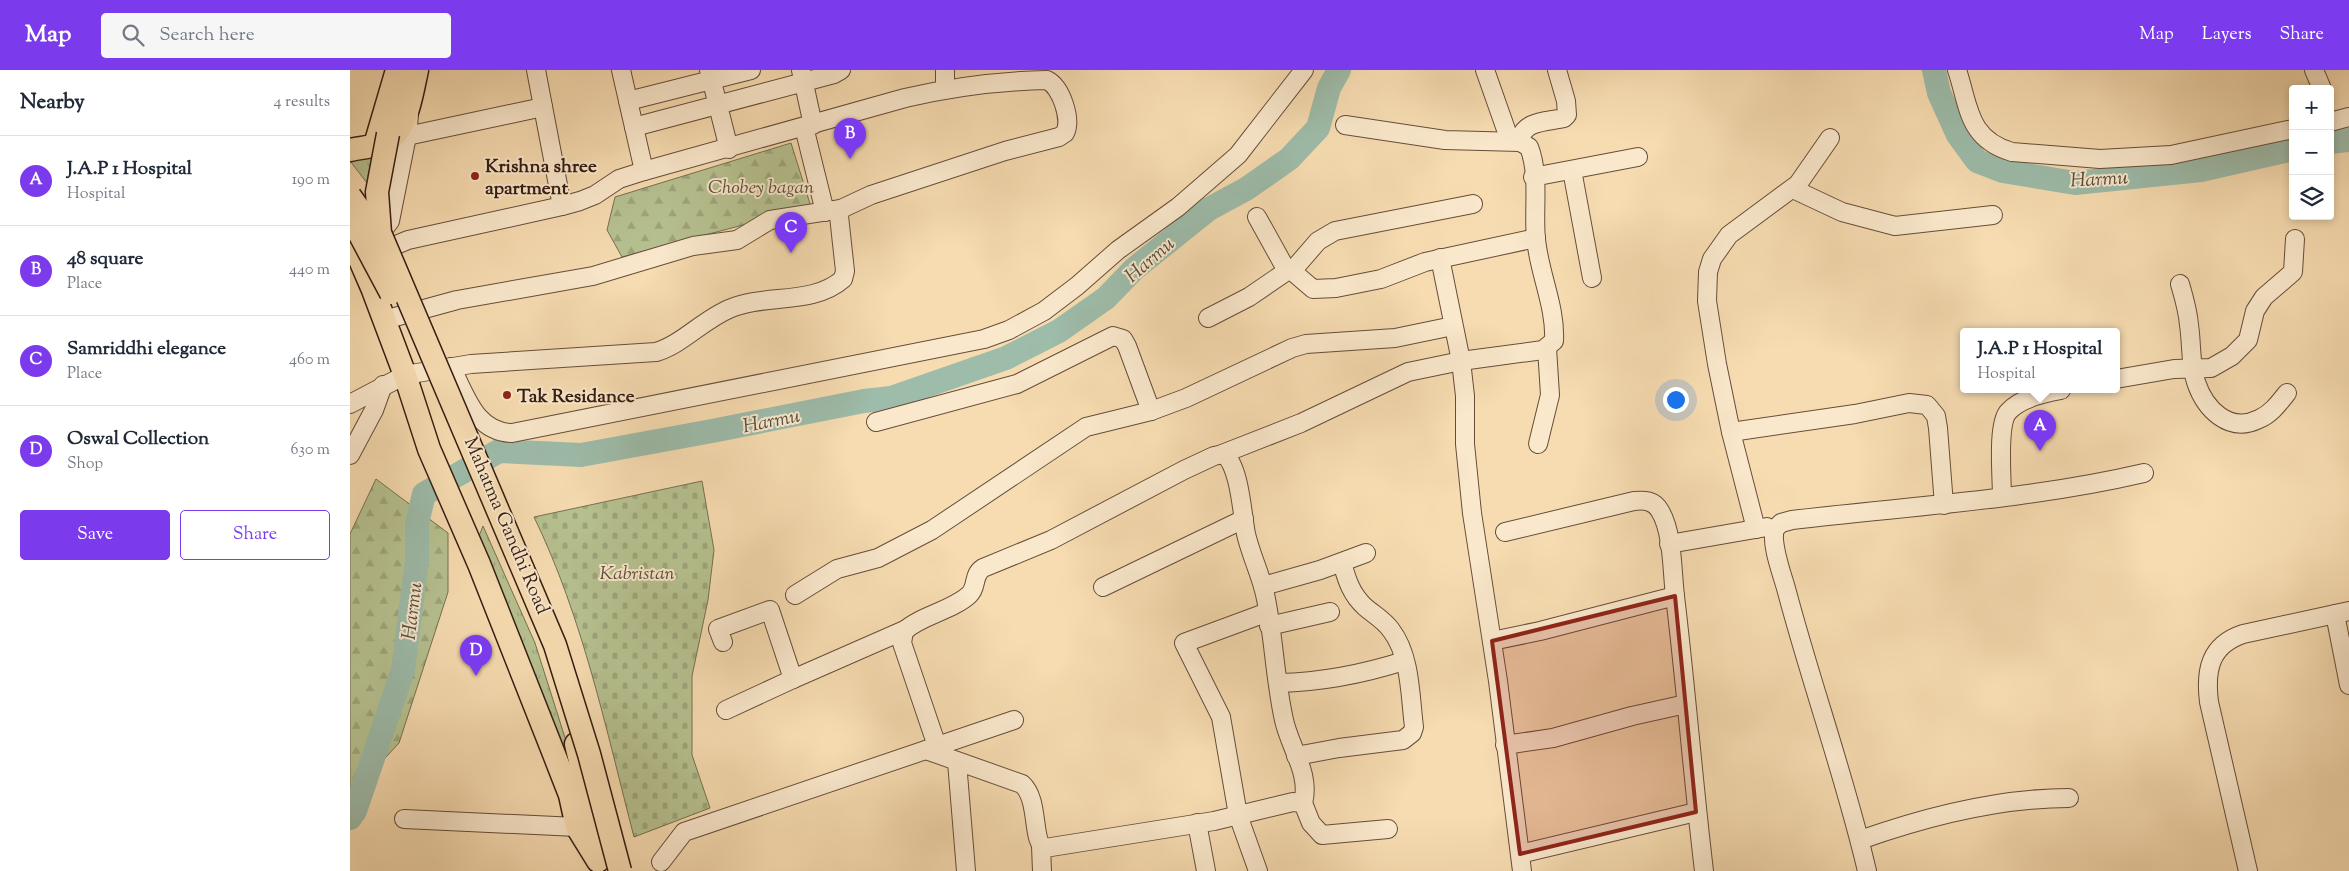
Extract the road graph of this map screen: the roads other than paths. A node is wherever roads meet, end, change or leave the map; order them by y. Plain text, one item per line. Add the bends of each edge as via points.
1 (397, 70) edge
2 (408, 70) edge
3 (417, 70) edge
4 (536, 70) edge
5 (620, 70) edge
6 (751, 70) edge
7 (841, 70) edge
8 (945, 70) edge
9 (1304, 70) edge
10 (1485, 70) edge
11 (1557, 70) edge
12 (1957, 70) edge
13 (2314, 70) edge
14 (710, 74) edge
15 (802, 76) edge
16 (2320, 85) edge
17 (946, 90) junction
18 (628, 101) junction
19 (717, 104) junction
20 (409, 107) junction
21 (543, 107) junction
22 (1345, 125) dead end
23 (808, 126) junction
24 (634, 127) junction
25 (2289, 129) edge
26 (390, 136) junction
27 (1830, 138) dead end
28 (1515, 142) junction
29 (729, 149) junction
30 (350, 150) edge
31 (1638, 157) dead end
32 (1572, 170) junction
33 (644, 171) junction
34 (1533, 177) junction
35 (1792, 189) junction
36 (350, 196) edge
37 (1473, 204) dead end
38 (562, 206) junction
39 (833, 210) junction
40 (1994, 215) dead end
41 (350, 217) edge
42 (1257, 217) dead end
43 (1536, 238) junction
44 (2295, 239) dead end
45 (355, 252) edge
46 (1440, 258) junction
47 (1290, 271) junction
48 (1592, 278) dead end
49 (2180, 284) dead end
50 (1208, 318) dead end
51 (384, 320) junction
52 (1453, 326) junction
53 (1547, 348) junction
54 (1461, 361) junction
55 (451, 367) junction
56 (2193, 369) junction
57 (405, 375) junction
58 (2120, 378) edge
59 (383, 385) junction
60 (2050, 393) edge
61 (2287, 393) dead end
62 (350, 404) edge
63 (1151, 411) junction
64 (876, 422) dead end
65 (1731, 432) junction
66 (1538, 444) dead end
67 (1222, 454) junction
68 (350, 455) edge
69 (2144, 473) dead end
70 (2002, 497) junction
71 (1944, 505) junction
72 (496, 512) junction
73 (1244, 519) junction
74 (1778, 525) junction
75 (1756, 530) junction
76 (1505, 532) dead end
77 (1669, 544) junction
78 (1366, 553) dead end
79 (1342, 563) junction
80 (1263, 586) junction
81 (1103, 587) dead end
82 (795, 595) dead end
83 (1675, 596) junction
84 (1330, 612) dead end
85 (2342, 612) edge
86 (1269, 619) junction
87 (907, 629) junction
88 (1492, 641) junction
89 (723, 642) dead end
90 (1404, 661) junction
91 (793, 679) junction
92 (1279, 683) junction
93 (2349, 685) edge
94 (1686, 704) junction
95 (726, 710) dead end
96 (1014, 720) dead end
97 (1505, 745) junction
98 (932, 748) junction
99 (1296, 756) junction
100 (957, 762) junction
101 (2069, 798) dead end
102 (1303, 803) junction
103 (1696, 812) junction
104 (1238, 815) junction
105 (404, 819) dead end
106 (1197, 823) junction
107 (577, 827) junction
108 (1388, 830) dead end
109 (1860, 840) junction
110 (1041, 846) junction
111 (660, 862) dead end
112 (1521, 862) edge
113 (602, 868) edge
114 (620, 871) edge
115 (625, 871) edge
116 (966, 871) edge
117 (1042, 871) edge
118 (1206, 871) edge
119 (1258, 871) edge
120 (1704, 871) edge
121 (1867, 871) edge
122 (2248, 871) edge

1 - 26 main road
2 - 26 main road
3 - 20 main road
4 - 21 street
5 - 18 street
6 - 14 street
7 - 15 street
8 - 17 street
9 - 55 street via 1238,155 1178,207 1044,310 1009,330 984,339 512,432 500,432 478,418
10 - 28 street
11 - 28 street via 1567,115 1528,127
12 - 25 street via 1966,108 1975,124 1998,148 2012,152 2100,159 2171,155
13 - 16 street
14 - 18 street
14 - 19 street
15 - 19 street
15 - 23 street
17 - 23 street via 905,98
17 - 39 street via 992,82 1047,80 1058,89 1067,128 1059,136 1005,151
18 - 24 street
19 - 24 street
19 - 29 street
20 - 26 street
20 - 30 main road via 394,136 384,142
21 - 26 street
21 - 38 street
22 - 28 street via 1444,140
23 - 29 street
23 - 39 street
24 - 33 street
26 - 45 street via 390,221
26 - 113 main road, bridge via 370,166 367,202 371,234 447,400 546,637 578,735
26 - 114 main road, bridge via 377,192 380,233 555,645 589,754
27 - 35 street via 1810,170
28 - 34 street via 1530,150
29 - 33 street
31 - 32 street
32 - 34 street
32 - 48 street
33 - 38 street via 618,179 595,195
34 - 43 street
35 - 40 street via 1842,212 1895,226
35 - 65 street via 1729,235 1712,259 1708,272 1707,301
36 - 72 main road, Mahatma Gandhi Road, bridge via 373,227 434,341
37 - 47 street via 1335,231 1318,241
38 - 45 street
39 - 51 street via 770,220 737,240 693,246 593,276 457,300
39 - 55 street via 839,216 845,271 843,279 828,290 798,297 756,300 729,309 702,323 668,349 656,352
41 - 72 main road, Mahatma Gandhi Road, bridge via 417,343
42 - 47 street
43 - 46 street
43 - 53 street via 1554,333 1554,342
44 - 56 street via 2294,272 2259,304 2243,348 2211,368
45 - 51 main road
46 - 47 street via 1381,279 1336,288 1313,289
46 - 52 street
47 - 50 street
49 - 56 street via 2189,324
51 - 57 main road
52 - 54 street
52 - 63 street via 1395,338 1306,344
53 - 54 street via 1531,353
53 - 66 street via 1550,395
54 - 67 street via 1399,376 1300,423
54 - 88 street via 1466,461
55 - 57 street
56 - 58 street
56 - 61 street via 2205,401 2219,417 2232,424 2260,419
57 - 59 street
57 - 107 main road via 428,449 479,564 570,795
59 - 62 street
59 - 68 street via 374,410
60 - 70 street via 2029,399 2005,417
63 - 64 street via 1127,346 1123,339 1112,336 1017,384
63 - 82 street via 1086,427 946,523 878,558 837,569
65 - 71 street via 1845,416 1909,403 1928,405 1933,410 1938,428
65 - 75 street
67 - 73 street via 1231,462
67 - 87 street via 1184,470 1051,540 983,568 977,574 970,595
69 - 70 street
70 - 71 street
71 - 74 street via 1792,520
72 - 113 main road, Mahatma Gandhi Road via 570,721 595,824
72 - 115 main road, Mahatma Gandhi Road via 555,637 585,722
73 - 80 street via 1247,539
73 - 81 street
74 - 75 street
74 - 109 street via 1774,542 1808,669
75 - 77 street
76 - 77 street via 1645,500 1653,503 1664,518
77 - 83 street
78 - 79 street
79 - 80 street
79 - 90 street via 1354,595 1392,630
80 - 86 street
83 - 88 street
83 - 94 street
84 - 86 street
85 - 93 street
85 - 122 street via 2232,638 2214,654 2208,681 2209,702
86 - 92 street
86 - 104 street via 1184,643 1221,717
87 - 91 street
87 - 98 street via 902,643
88 - 97 street
89 - 91 street via 718,629 770,610
90 - 92 street via 1329,679
90 - 99 street via 1414,727 1409,737
91 - 95 street
92 - 99 street via 1284,719
94 - 97 street via 1553,738
94 - 103 street
96 - 98 street
97 - 112 street
98 - 100 street
98 - 111 street via 684,832
99 - 102 street via 1306,784
100 - 110 street via 1015,781 1028,789 1034,804
100 - 116 street
101 - 109 street via 2046,798 1920,820
102 - 104 street via 1288,803
102 - 108 street via 1310,824 1322,835
103 - 112 street
103 - 120 street
104 - 106 street
104 - 119 street
105 - 107 street
106 - 110 street via 1048,848
106 - 118 street
107 - 113 main road
109 - 121 street
110 - 117 street

